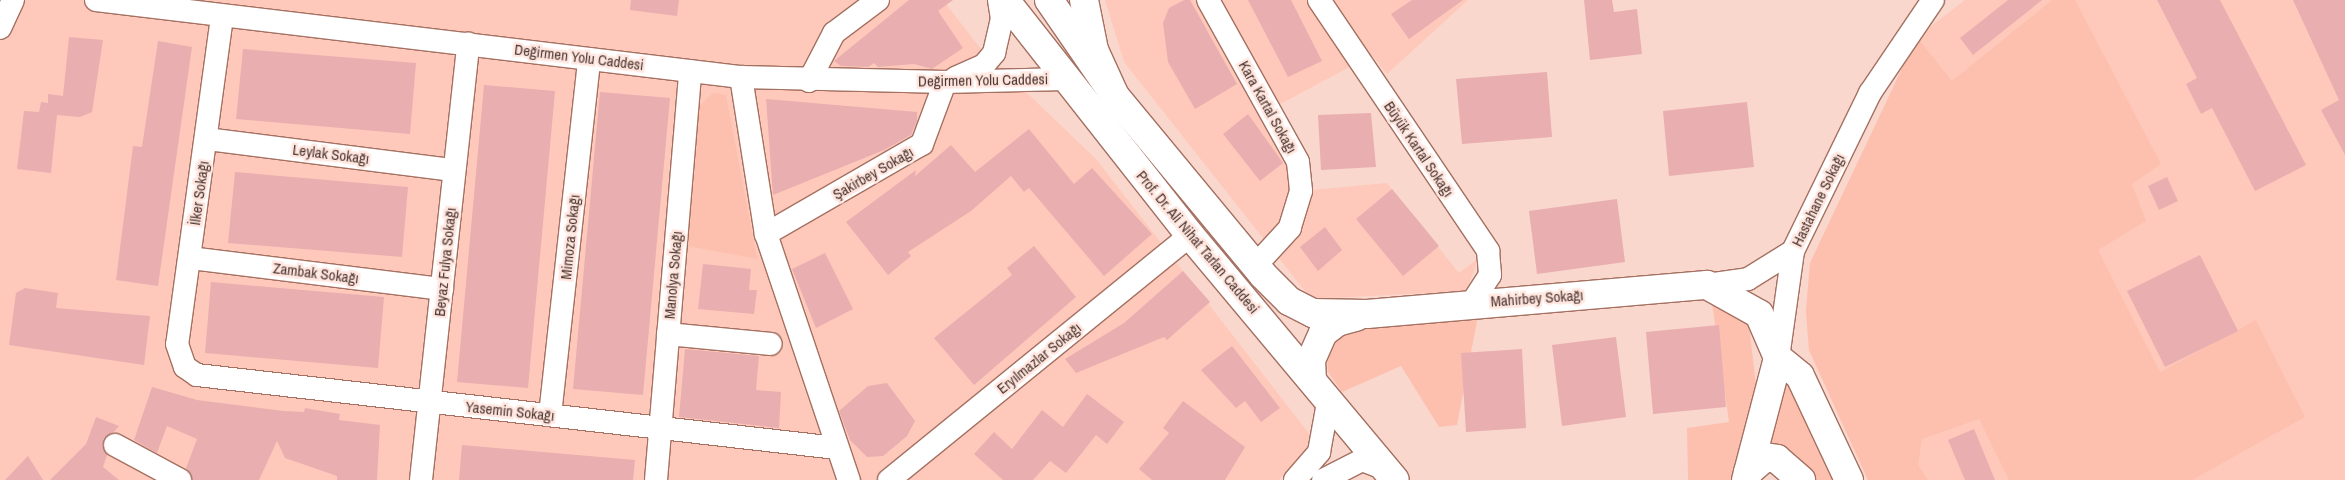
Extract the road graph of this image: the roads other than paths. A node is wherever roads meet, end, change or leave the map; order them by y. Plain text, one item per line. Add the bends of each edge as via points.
1 (13, 0) edge
2 (96, 0) edge
3 (878, 0) edge
4 (999, 0) edge
5 (1005, 0) edge
6 (1049, 0) edge
7 (1084, 0) edge
8 (1208, 0) edge
9 (1319, 0) edge
10 (1933, 0) edge
11 (222, 17) junction
12 (0, 28) edge
13 (468, 44) junction
14 (589, 59) junction
15 (690, 71) junction
16 (741, 77) junction
17 (1065, 79) junction
18 (809, 81) junction
19 (945, 82) junction
20 (1115, 96) junction
21 (207, 138) junction
22 (454, 170) junction
23 (766, 234) junction
24 (1190, 235) junction
25 (1792, 251) junction
26 (190, 258) junction
27 (1255, 266) junction
28 (1707, 284) junction
29 (442, 289) junction
30 (1472, 303) junction
31 (1367, 314) junction
32 (668, 334) junction
33 (771, 344) dead end
34 (1778, 358) junction
35 (185, 367) joint
36 (1312, 380) junction
37 (430, 402) junction
38 (1328, 403) junction
39 (550, 415) junction
40 (661, 428) junction
41 (115, 445) dead end
42 (837, 448) junction
43 (1390, 474) edge
44 (1747, 476) edge
45 (180, 480) edge
46 (421, 480) edge
47 (656, 480) edge
48 (849, 480) edge
49 (889, 480) edge
50 (1295, 480) edge
51 (1322, 480) edge
52 (1801, 480) edge
53 (1849, 480) edge

1 - 12 street
2 - 11 street, Değirmen Yolu Caddesi
3 - 18 street via 834,33
4 - 19 street via 1002,19 994,53 984,65
5 - 17 main road, Prof. Dr. Ali Nihat Tarlan Caddesi
6 - 20 main road, Prof. Dr. Ali Nihat Tarlan Caddesi
7 - 20 main road via 1094,50
8 - 27 street, Kara Kartal Sokağı via 1298,162 1301,191 1290,228
9 - 30 street, Büyük Kartal Sokağı via 1488,251 1490,275
10 - 25 street, Hastahane Sokağı via 1870,93
11 - 13 street, Değirmen Yolu Caddesi
11 - 21 street, İlker Sokağı
13 - 14 street, Değirmen Yolu Caddesi
13 - 22 street, Beyaz Fulya Sokağı
14 - 15 street, Değirmen Yolu Caddesi
14 - 39 street, Mimoza Sokağı
15 - 16 street, Değirmen Yolu Caddesi
15 - 32 street, Manolya Sokağı
16 - 18 street, Değirmen Yolu Caddesi
16 - 23 street
17 - 19 street, Değirmen Yolu Caddesi
17 - 24 main road, Prof. Dr. Ali Nihat Tarlan Caddesi
18 - 19 street, Değirmen Yolu Caddesi
19 - 23 street, Şakirbey Sokağı via 922,144
20 - 27 main road, Prof. Dr. Ali Nihat Tarlan Caddesi
21 - 22 street, Leylak Sokağı
21 - 26 street, İlker Sokağı
22 - 29 street, Beyaz Fulya Sokağı
23 - 42 street
24 - 36 main road, Prof. Dr. Ali Nihat Tarlan Caddesi
24 - 49 street, Eryılmazlar Sokağı
25 - 28 street, Mahirbey Sokağı via 1748,279
25 - 34 street, Hastahane Sokağı
26 - 29 street, Zambak Sokağı
26 - 35 street, İlker Sokağı via 177,344
27 - 31 main road, Prof. Dr. Ali Nihat Tarlan Caddesi via 1289,301 1313,313
28 - 30 main road, Mahirbey Sokağı
28 - 34 main road via 1759,314
29 - 37 street, Beyaz Fulya Sokağı
30 - 31 main road, Mahirbey Sokağı
31 - 36 main road via 1337,322 1322,333 1312,360
32 - 33 street
32 - 40 street, Manolya Sokağı
34 - 44 main road, Hastahane Sokağı
34 - 53 main road via 1800,376
35 - 37 street, Yasemin Sokağı via 197,375
36 - 38 main road, Prof. Dr. Ali Nihat Tarlan Caddesi
37 - 39 street, Yasemin Sokağı
37 - 46 street, Beyaz Fulya Sokağı
38 - 43 main road, Prof. Dr. Ali Nihat Tarlan Caddesi
38 - 50 street via 1319,452
39 - 40 street, Yasemin Sokağı
40 - 42 street, Yasemin Sokağı
40 - 47 street, Manolya Sokağı
41 - 45 street
42 - 48 street
43 - 51 street via 1362,460
44 - 52 main road via 1765,457 1789,466

